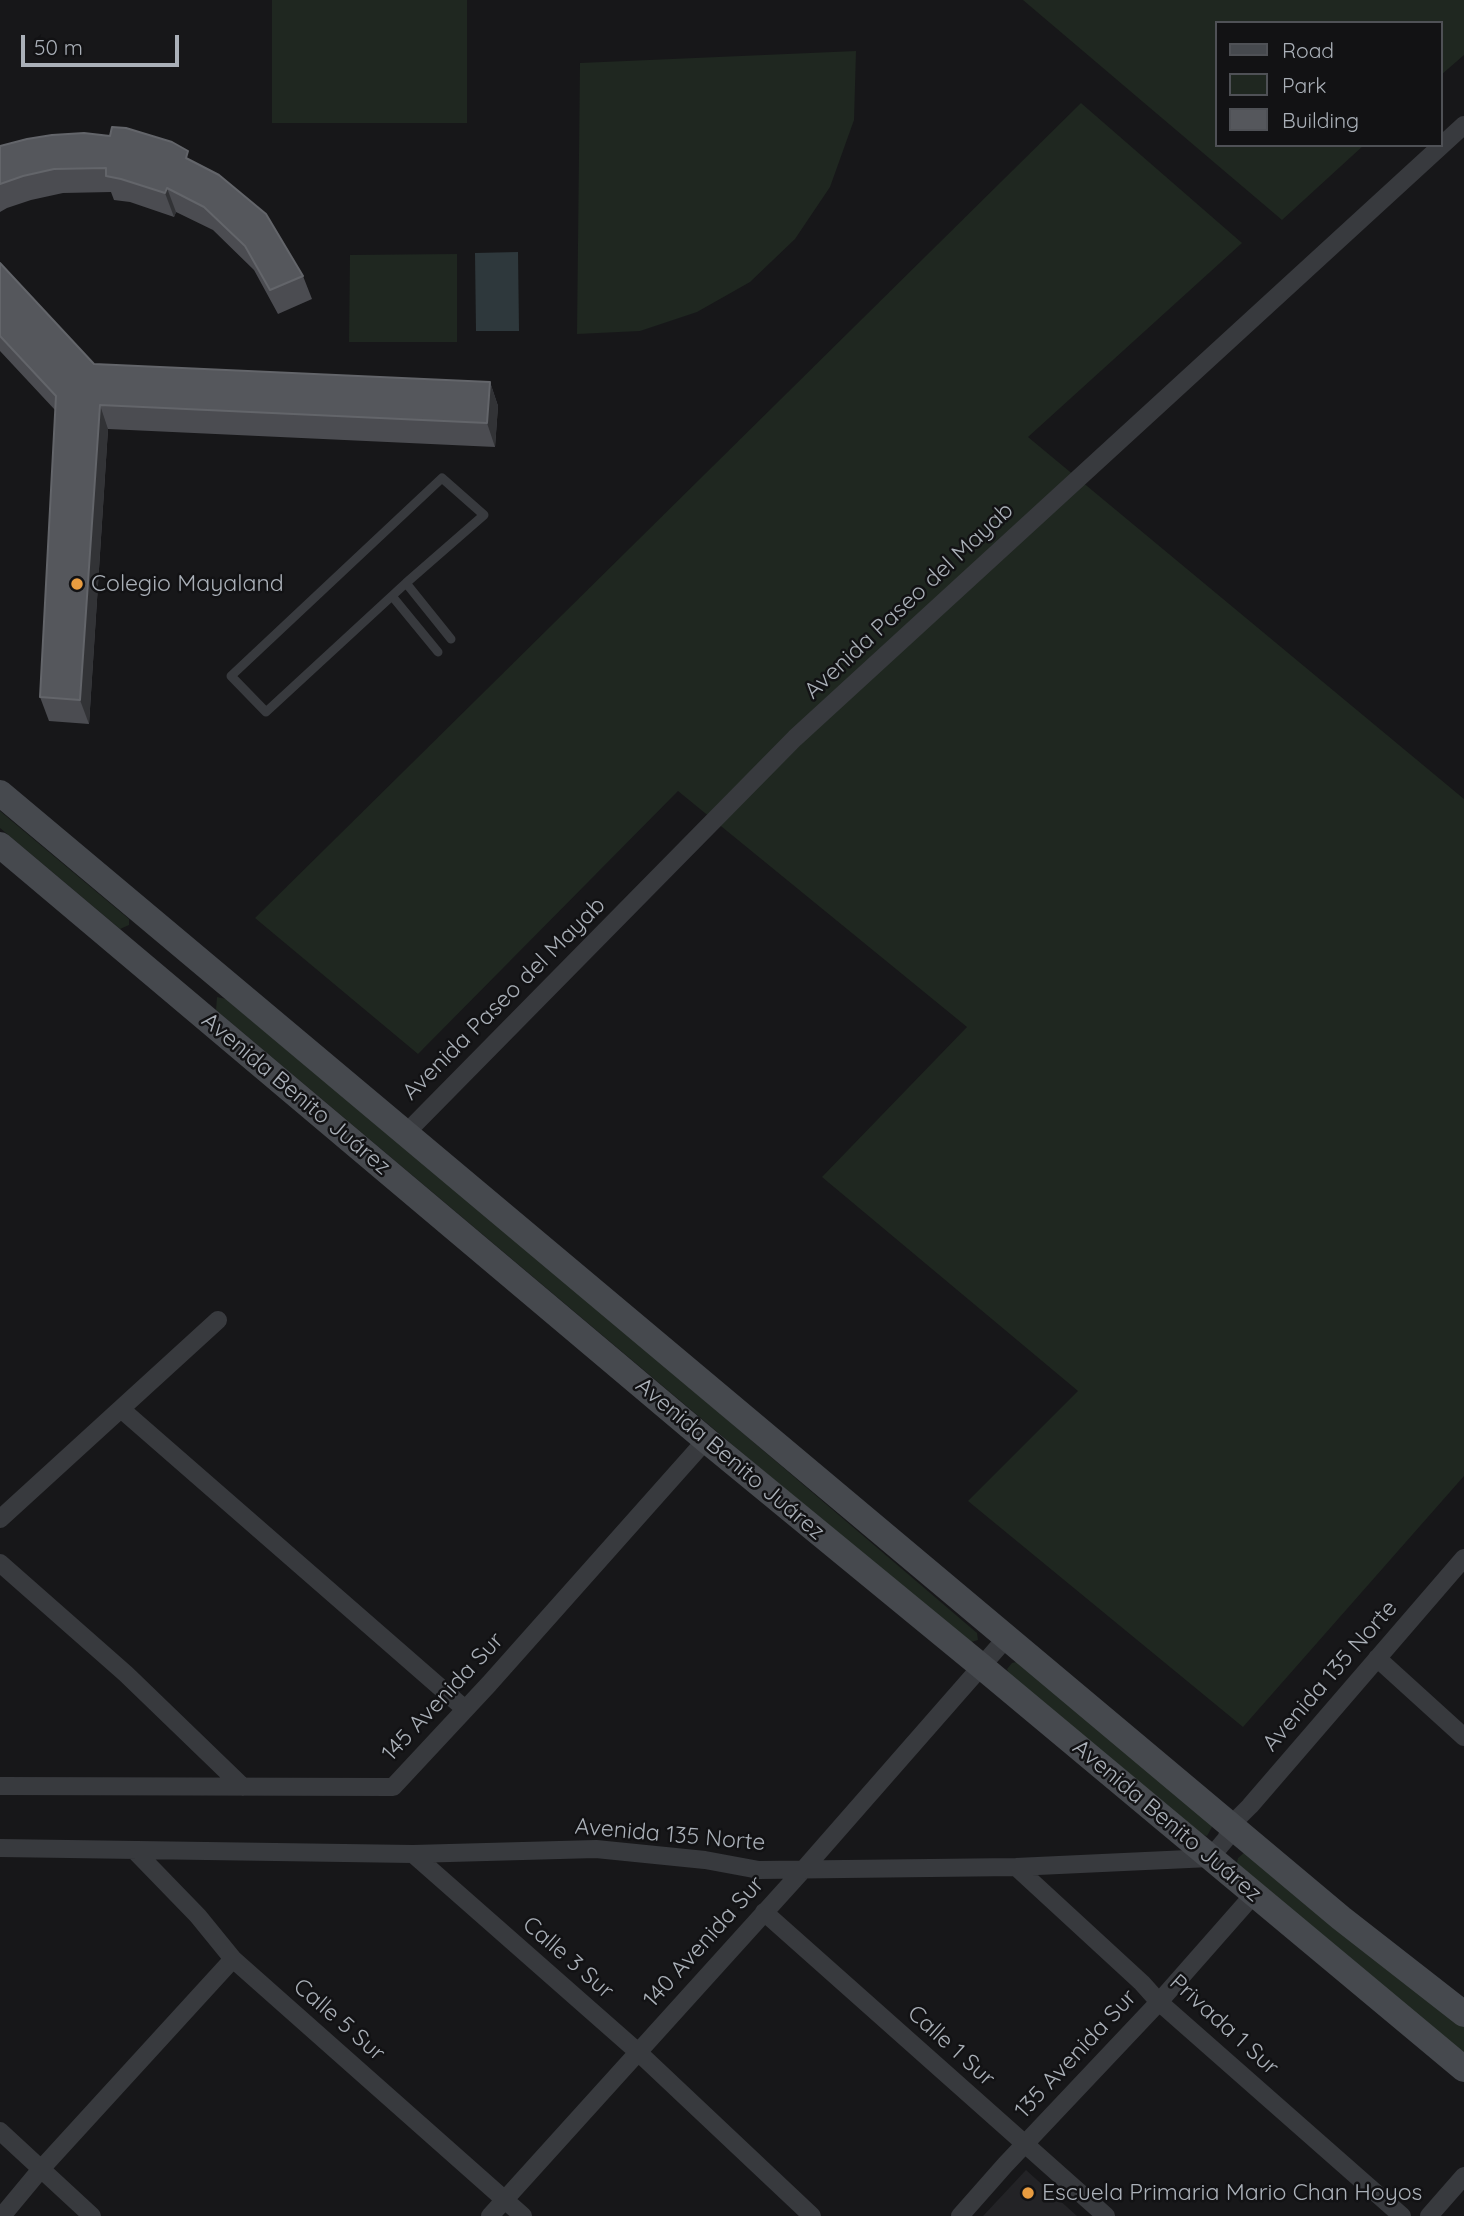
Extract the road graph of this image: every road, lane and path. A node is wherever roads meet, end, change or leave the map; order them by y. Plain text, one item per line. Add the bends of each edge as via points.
1 (1464, 125) edge
2 (1443, 144) edge
3 (1440, 147) edge
4 (406, 583) junction
5 (392, 596) junction
6 (451, 639) dead end
7 (438, 652) dead end
8 (0, 793) edge
9 (0, 845) edge
10 (406, 1133) junction
11 (218, 1320) dead end
12 (121, 1409) junction
13 (706, 1440) junction
14 (0, 1519) edge
15 (1464, 1558) edge
16 (0, 1563) edge
17 (1008, 1636) junction
18 (1377, 1658) junction
19 (981, 1666) junction
20 (465, 1709) junction
21 (1464, 1737) edge
22 (0, 1786) edge
23 (243, 1787) junction
24 (1232, 1824) junction
25 (0, 1848) edge
26 (134, 1850) junction
27 (413, 1854) junction
28 (1210, 1858) junction
29 (1016, 1867) junction
30 (803, 1870) junction
31 (1255, 1893) junction
32 (764, 1912) junction
33 (233, 1959) junction
34 (1159, 2002) junction
35 (1464, 2014) edge
36 (638, 2052) junction
37 (1464, 2069) edge
38 (0, 2132) edge
39 (1025, 2144) junction
40 (41, 2169) junction
41 (1464, 2176) edge
42 (505, 2199) junction
43 (2, 2216) edge
44 (92, 2216) edge
45 (490, 2216) edge
46 (523, 2216) edge
47 (812, 2216) edge
48 (960, 2216) edge
49 (1106, 2216) edge
50 (1402, 2216) edge
51 (1429, 2216) edge

1 - 2 street, Avenida Paseo del Mayab
3 - 10 street, Avenida Paseo del Mayab via 794,738
4 - 5 lane
4 - 5 lane via 484,515 442,478 231,676 266,712
4 - 6 lane
5 - 7 lane
8 - 10 main road, Avenida Benito Juárez
9 - 13 main road, Avenida Benito Juárez
10 - 17 main road, Avenida Benito Juárez
11 - 12 street
12 - 14 street
12 - 20 street
13 - 19 main road, Avenida Benito Juárez
13 - 20 street, 145 Avenida Sur
15 - 18 street, Avenida 135 Norte
16 - 23 street via 126,1674
17 - 19 street, 140 Avenida Sur
17 - 24 main road, Avenida Benito Juárez
18 - 21 street
18 - 24 street, Avenida 135 Norte
19 - 28 main road, Avenida Benito Juárez
19 - 30 street, 140 Avenida Sur
20 - 23 street, 145 Avenida Sur via 393,1787
22 - 23 street, 145 Avenida Sur
24 - 28 street, Avenida 135 Norte
24 - 35 main road, Avenida Benito Juárez
25 - 26 street, Avenida 135 Norte
26 - 27 street, Avenida 135 Norte
26 - 33 street, Calle 5 Sur
27 - 30 street, Avenida 135 Norte via 596,1849 760,1870
27 - 36 street, Calle 3 Sur
28 - 29 street, Avenida 135 Norte
28 - 31 main road, Avenida Benito Juárez
29 - 30 street, Avenida 135 Norte
29 - 34 street, Privada 1 Sur
30 - 32 street, 140 Avenida Sur
31 - 34 street, 135 Avenida Sur
31 - 37 main road, Avenida Benito Juárez
32 - 36 street, 140 Avenida Sur
32 - 39 street, Calle 1 Sur
33 - 40 street
33 - 42 street, Calle 5 Sur
34 - 39 street, 135 Avenida Sur
34 - 50 street, Privada 1 Sur
36 - 42 street, 140 Avenida Sur
36 - 47 street, Calle 3 Sur
38 - 40 street
39 - 48 street, 135 Avenida Sur
39 - 49 street, Calle 1 Sur
40 - 43 street
40 - 44 street
41 - 51 street
42 - 45 street, 140 Avenida Sur
42 - 46 street, Calle 5 Sur

